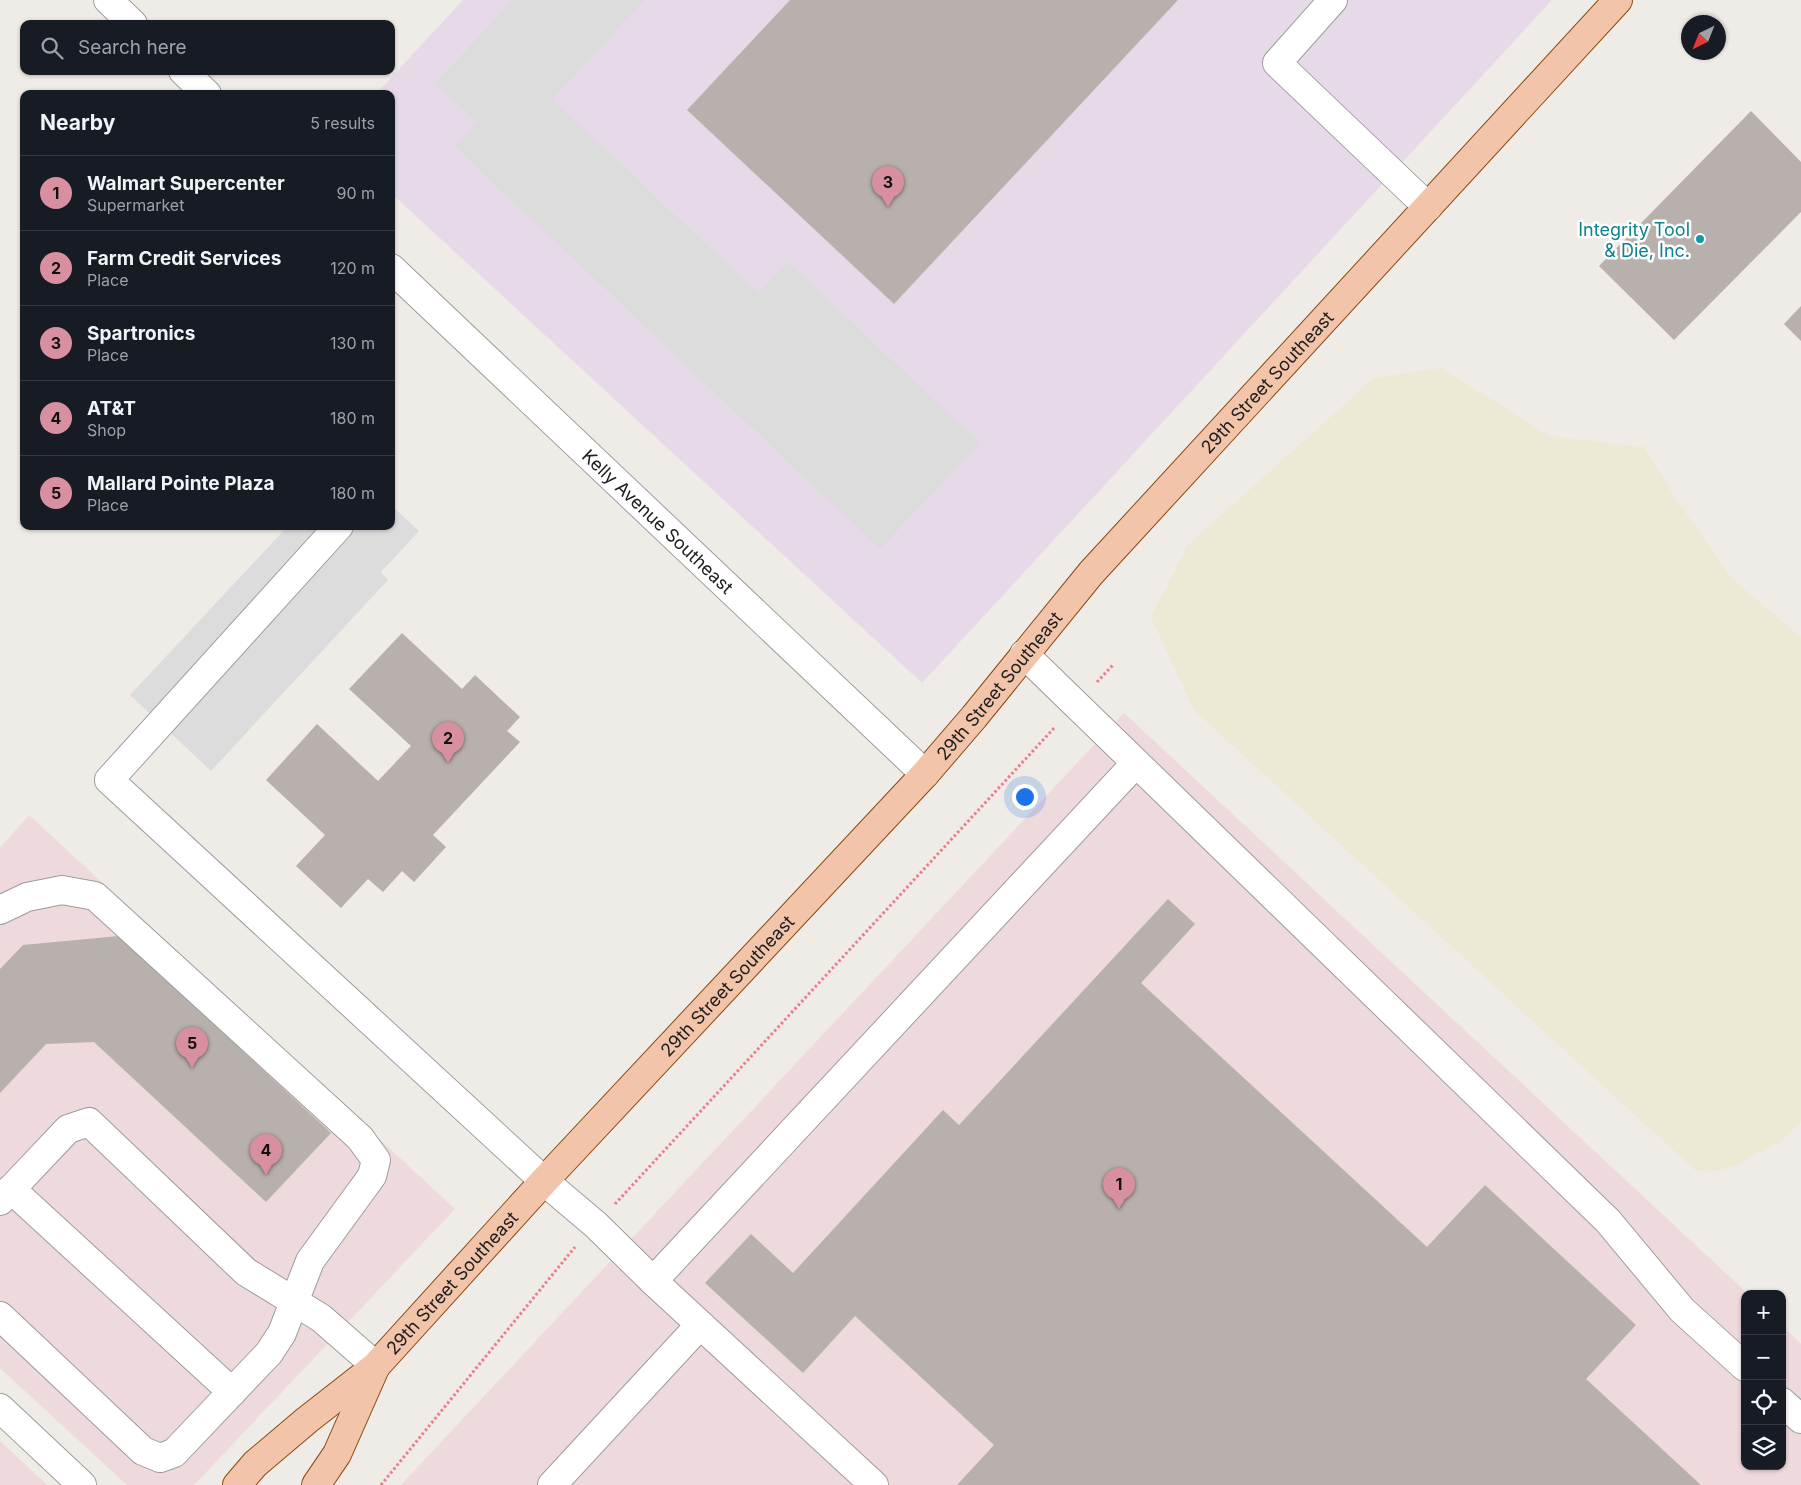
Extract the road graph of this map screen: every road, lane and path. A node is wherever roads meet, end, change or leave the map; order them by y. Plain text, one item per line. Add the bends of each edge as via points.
1 (108, 0) edge
2 (1333, 0) edge
3 (1618, 0) edge
4 (129, 20) edge
5 (187, 75) edge
6 (203, 90) edge
7 (1428, 207) junction
8 (395, 272) edge
9 (335, 530) edge
10 (1024, 654) junction
11 (1113, 665) dead end
12 (1076, 705) junction
13 (1136, 763) junction
14 (925, 774) junction
15 (0, 910) edge
16 (544, 1181) junction
17 (6, 1195) edge
18 (596, 1225) junction
19 (653, 1281) junction
20 (294, 1301) junction
21 (0, 1316) edge
22 (700, 1325) junction
23 (1741, 1363) edge
24 (376, 1366) junction
25 (232, 1392) junction
26 (1786, 1406) edge
27 (0, 1408) edge
28 (1801, 1419) edge
29 (82, 1485) edge
30 (237, 1485) edge
31 (316, 1485) edge
32 (381, 1485) edge
33 (552, 1485) edge
34 (874, 1485) edge

1 - 4 street
2 - 7 street via 1278,63
3 - 7 main road, 29th Street Southeast
5 - 6 street
7 - 10 main road, 29th Street Southeast via 1091,573
8 - 14 street, Kelly Avenue Southeast
9 - 16 street via 109,780
10 - 12 street
10 - 14 main road, 29th Street Southeast
11 - 12 path
12 - 13 street
12 - 18 path
13 - 19 street
13 - 23 street via 1608,1221 1682,1310
14 - 16 main road, 29th Street Southeast
15 - 20 street via 27,897 62,890 95,896 360,1138 376,1160 372,1176 310,1261
16 - 18 street
16 - 24 main road, 29th Street Southeast
17 - 20 street via 68,1128 89,1122 246,1272
17 - 25 street
18 - 19 street
18 - 32 path
19 - 22 street
20 - 24 street via 321,1318
20 - 25 street via 282,1333 269,1353
21 - 25 street via 143,1451 160,1458 174,1453
22 - 33 street
22 - 34 street
24 - 30 main road, 29th Street Southeast via 307,1420
24 - 31 main road, 29th Street Southeast via 337,1454
26 - 28 street
27 - 29 street

